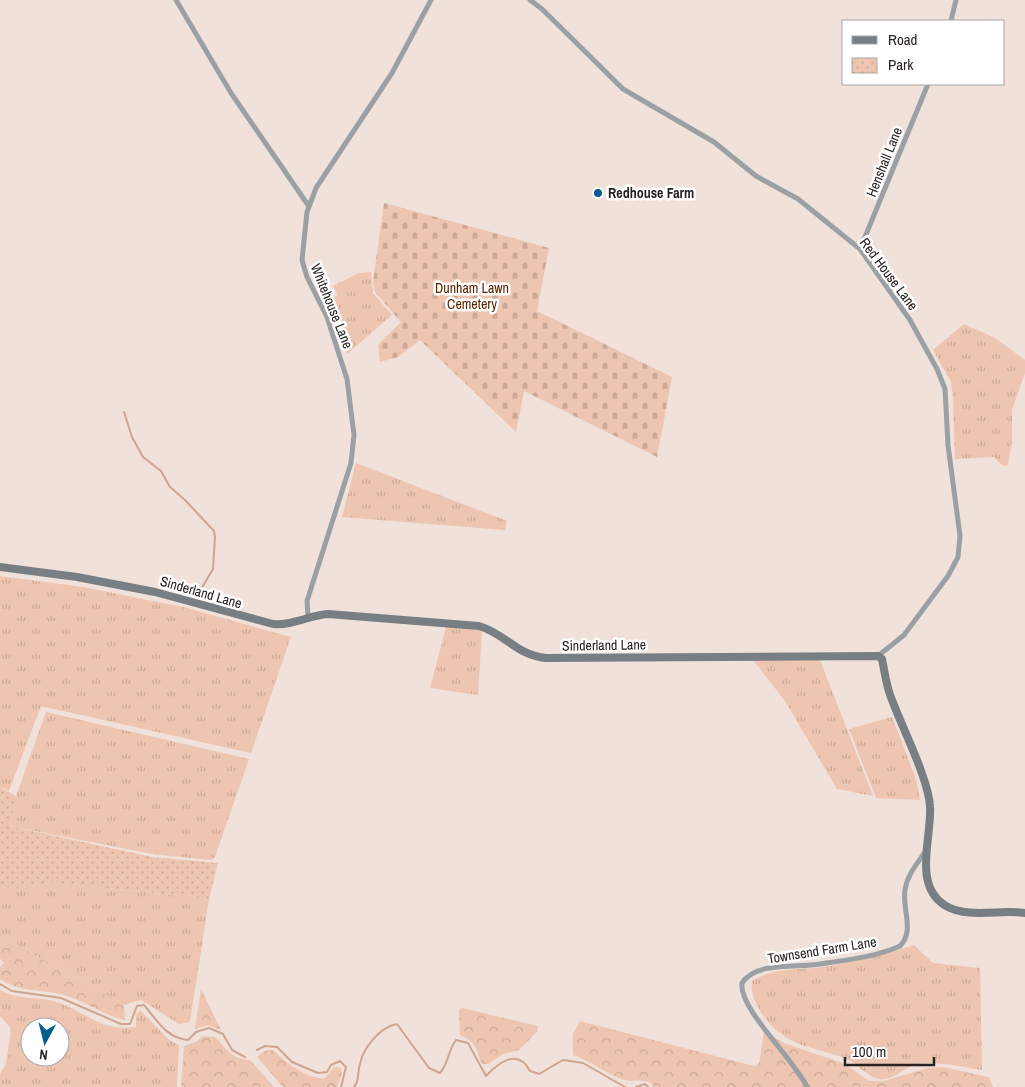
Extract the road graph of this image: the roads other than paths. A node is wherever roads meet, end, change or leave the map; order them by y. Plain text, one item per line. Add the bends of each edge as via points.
1 (176, 0) edge
2 (431, 0) edge
3 (530, 0) edge
4 (956, 0) edge
5 (951, 20) edge
6 (928, 85) edge
7 (308, 206) junction
8 (860, 249) junction
9 (0, 567) edge
10 (308, 617) junction
11 (878, 656) junction
12 (925, 852) junction
13 (1025, 912) edge
14 (808, 1087) edge

1 - 7 street via 231,93
2 - 7 street, Whitehouse Lane via 392,73 316,188
3 - 8 street, Red House Lane via 623,89 714,142 756,176 798,199
4 - 5 street
6 - 8 street, Henshall Lane
7 - 10 street, Whitehouse Lane via 302,260 327,317 347,379 354,436 351,463 307,601
8 - 11 street, Red House Lane via 910,320 945,389 948,445 960,536 958,557 948,576 910,628
9 - 10 street, Sinderland Lane via 155,592 273,624
10 - 11 street, Sinderland Lane via 343,614 479,626 493,631 525,654 546,658
11 - 12 street via 882,659 891,699 930,804
12 - 13 street via 930,884 935,896 946,906 967,912
12 - 14 street, Townsend Farm Lane via 906,885 904,901 908,929 900,946 817,965 775,966 742,983 752,1012

